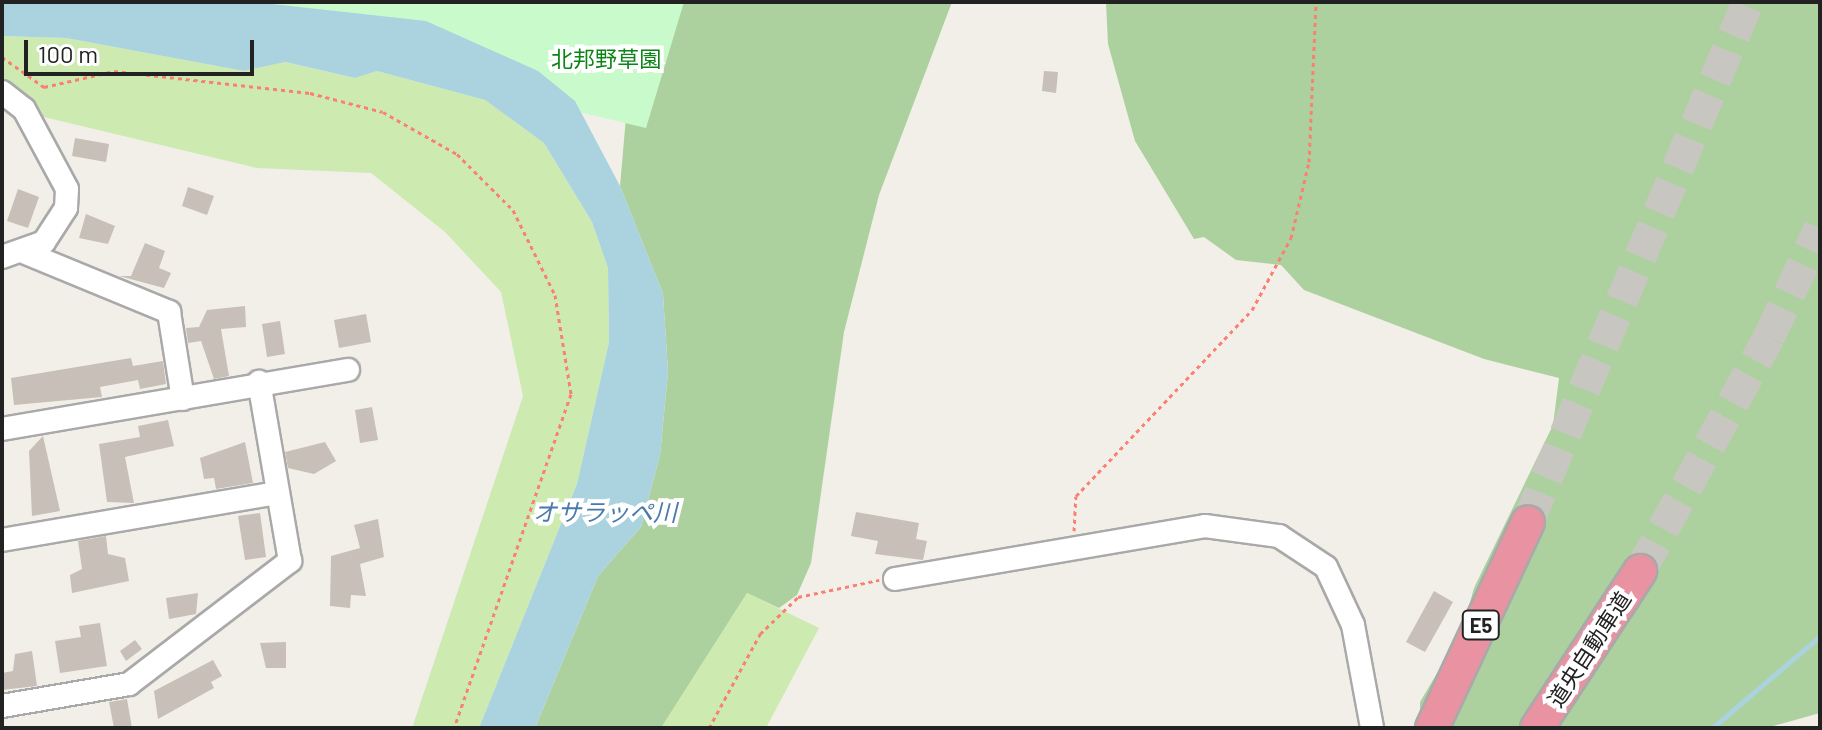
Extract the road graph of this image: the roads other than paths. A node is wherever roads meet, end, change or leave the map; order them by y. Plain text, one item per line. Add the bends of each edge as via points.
1 (2, 92) edge
2 (26, 253) junction
3 (2, 257) edge
4 (348, 370) dead end
5 (259, 382) junction
6 (183, 399) junction
7 (2, 429) edge
8 (277, 493) junction
9 (1528, 522) tunnel mouth
10 (2, 540) edge
11 (1640, 571) tunnel mouth
12 (895, 579) road end
13 (2, 706) edge
14 (1372, 728) edge
15 (1432, 728) edge
16 (1537, 728) edge

1 - 2 street via 24,109 67,189 57,227
2 - 3 street
2 - 6 street via 169,312
4 - 5 street
5 - 6 street
5 - 8 street
6 - 7 street
8 - 10 street
8 - 13 street via 290,561 129,684
9 - 15 highway, E5
11 - 16 highway, 道央自動車道
12 - 14 street via 1076,542 1205,526 1279,536 1326,567 1353,625

